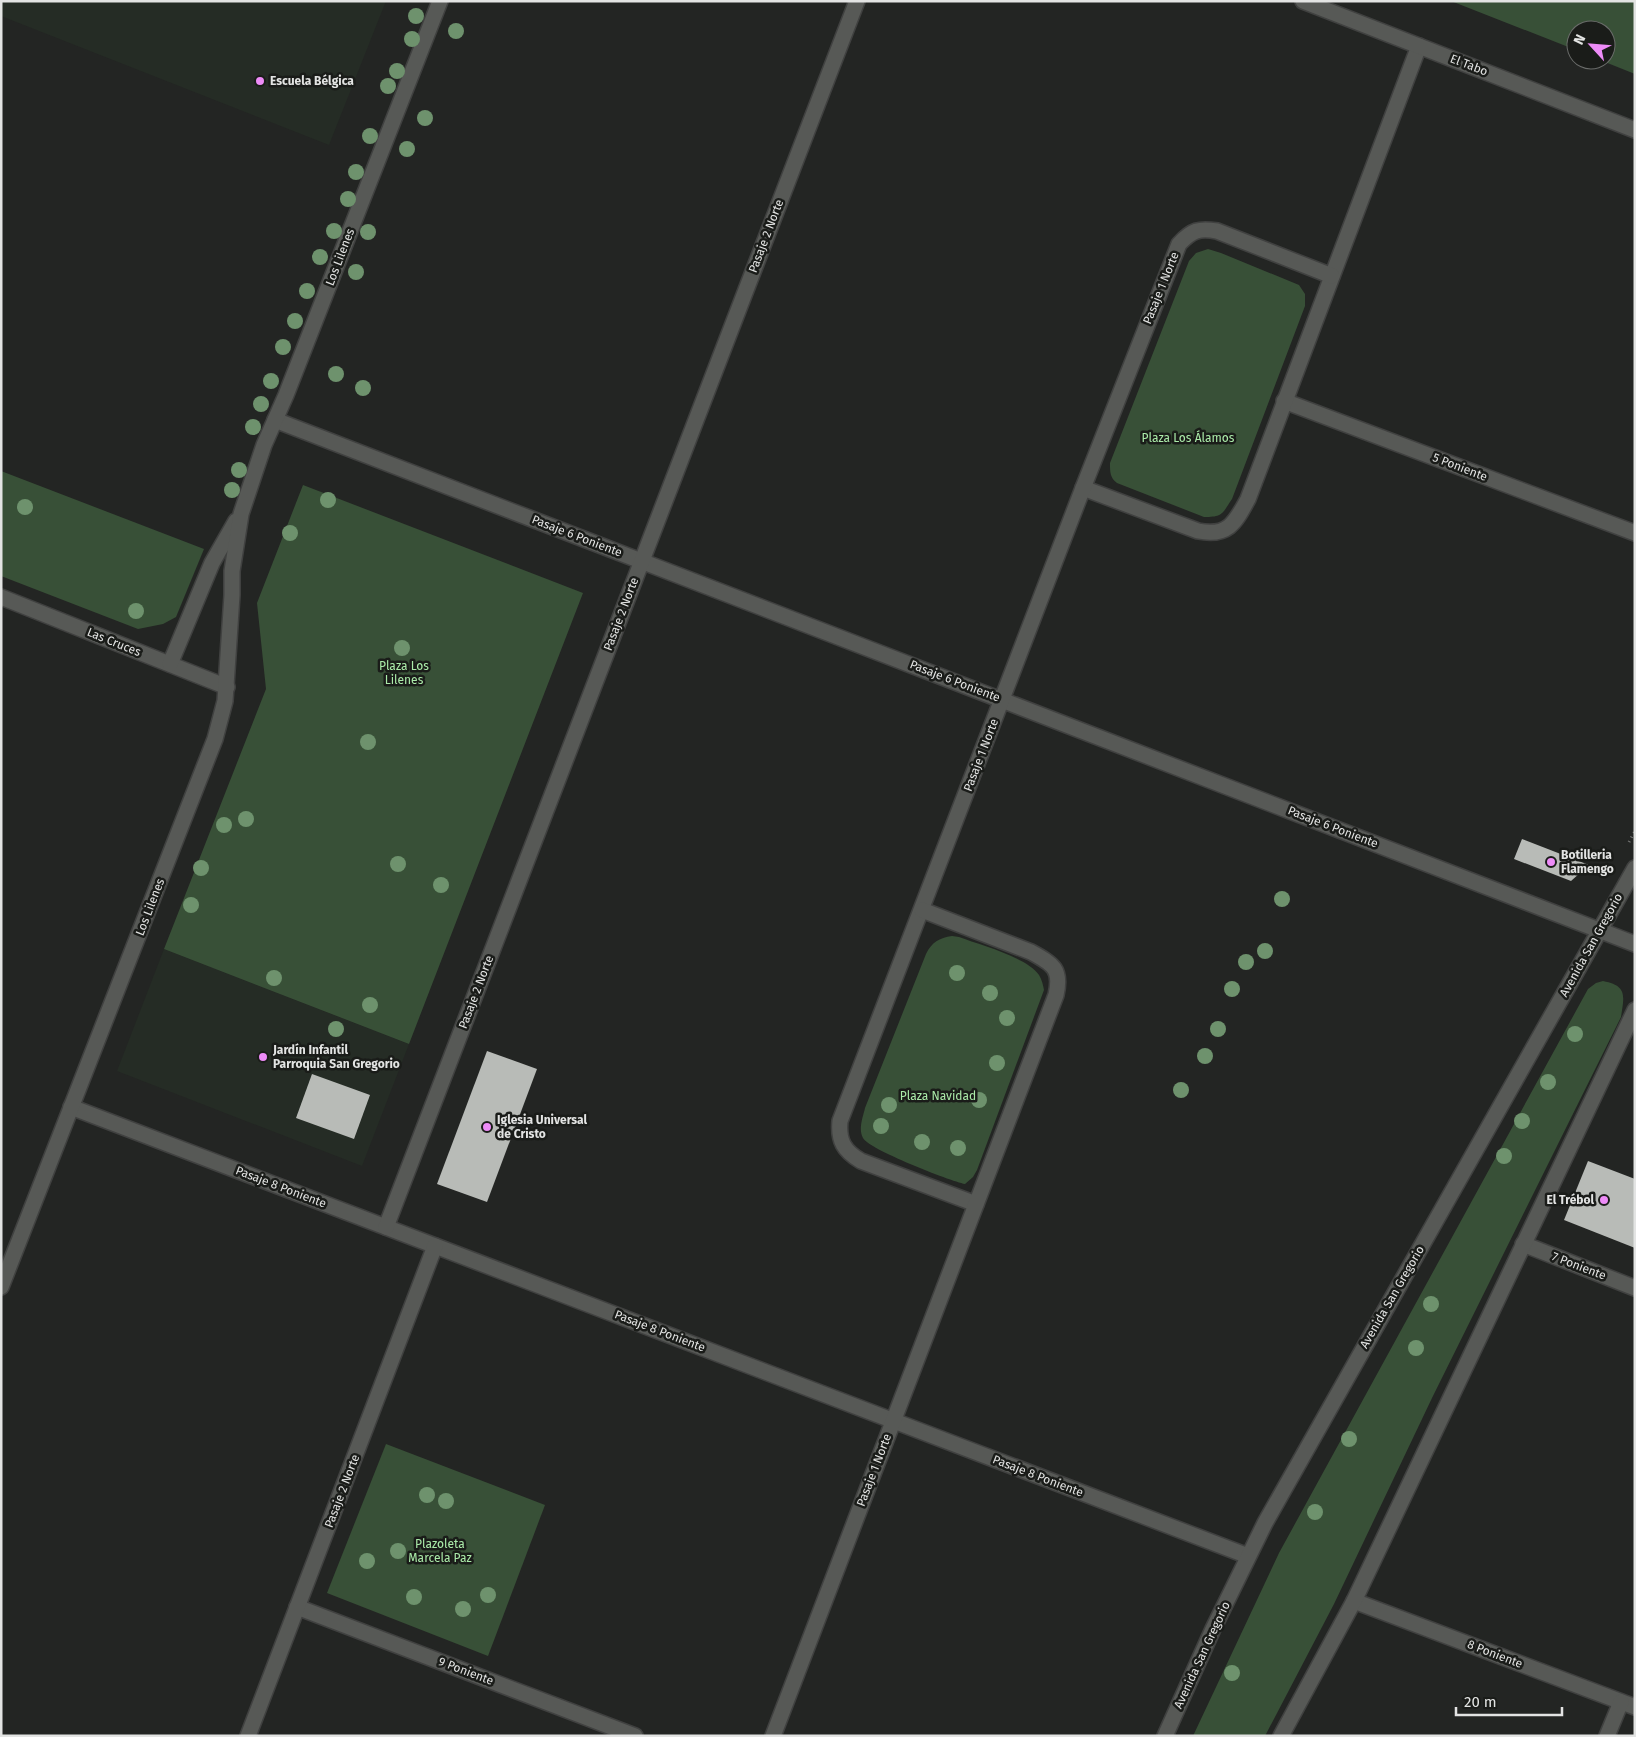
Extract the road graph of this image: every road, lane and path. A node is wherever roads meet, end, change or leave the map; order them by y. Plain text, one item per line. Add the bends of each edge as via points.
1 (440, 1) edge
2 (857, 1) edge
3 (1302, 1) edge
4 (1419, 46) junction
5 (1635, 130) edge
6 (1332, 276) junction
7 (1284, 401) junction
8 (275, 420) junction
9 (1083, 488) junction
10 (241, 514) junction
11 (1635, 533) edge
12 (642, 560) junction
13 (1, 597) edge
14 (170, 664) junction
15 (227, 687) junction
16 (1002, 700) junction
17 (1635, 868) edge
18 (922, 910) junction
19 (1600, 930) junction
20 (1635, 944) edge
21 (1635, 1010) edge
22 (71, 1107) junction
23 (976, 1204) junction
24 (386, 1227) junction
25 (1523, 1244) junction
26 (435, 1246) junction
27 (1, 1288) edge
28 (1635, 1288) edge
29 (893, 1421) junction
30 (1248, 1556) junction
31 (1354, 1600) junction
32 (297, 1607) junction
33 (1628, 1705) edge
34 (248, 1736) edge
35 (635, 1736) edge
36 (773, 1736) edge
37 (1165, 1736) edge
38 (1281, 1736) edge
39 (1607, 1736) edge

1 - 8 street, Los Lilenes
2 - 12 street, Pasaje 2 Norte
3 - 4 street, El Tabo
4 - 5 street, El Tabo
4 - 6 street
6 - 7 street
6 - 9 street, Pasaje 1 Norte via 1217,231 1199,229 1186,236 1171,262
7 - 9 street via 1248,499 1236,522 1219,532 1198,531
7 - 11 street, 5 Poniente
8 - 10 street, Los Lilenes
8 - 12 street, Pasaje 6 Poniente
9 - 16 street, Pasaje 1 Norte
10 - 14 street, Los Lilenes via 212,563
10 - 15 street, Los Lilenes via 232,571
12 - 16 street, Pasaje 6 Poniente
12 - 24 street, Pasaje 2 Norte
13 - 14 street, Las Cruces
14 - 15 street, Las Cruces
15 - 22 street, Los Lilenes via 215,739
16 - 18 street, Pasaje 1 Norte
16 - 19 street, Pasaje 6 Poniente
17 - 19 street, Avenida San Gregorio
18 - 23 street, Pasaje 1 Norte via 1031,952 1054,967 1058,978 1056,995
18 - 23 street, Pasaje 1 Norte via 840,1121 840,1139 850,1154 860,1161
19 - 20 street, Pasaje 6 Poniente
19 - 30 street, Avenida San Gregorio via 1301,1456
21 - 25 street
22 - 24 street, Pasaje 8 Poniente
22 - 27 street, Los Lilenes
23 - 29 street, Pasaje 1 Norte
24 - 26 street, Pasaje 8 Poniente
25 - 28 street, 7 Poniente
25 - 31 street
26 - 29 street, Pasaje 8 Poniente
26 - 32 street, Pasaje 2 Norte
29 - 30 street, Pasaje 8 Poniente
29 - 36 street, Pasaje 1 Norte
30 - 37 street, Avenida San Gregorio
31 - 33 street, 8 Poniente
31 - 38 street
32 - 34 street, Pasaje 2 Norte
32 - 35 street, 9 Poniente
33 - 39 street

